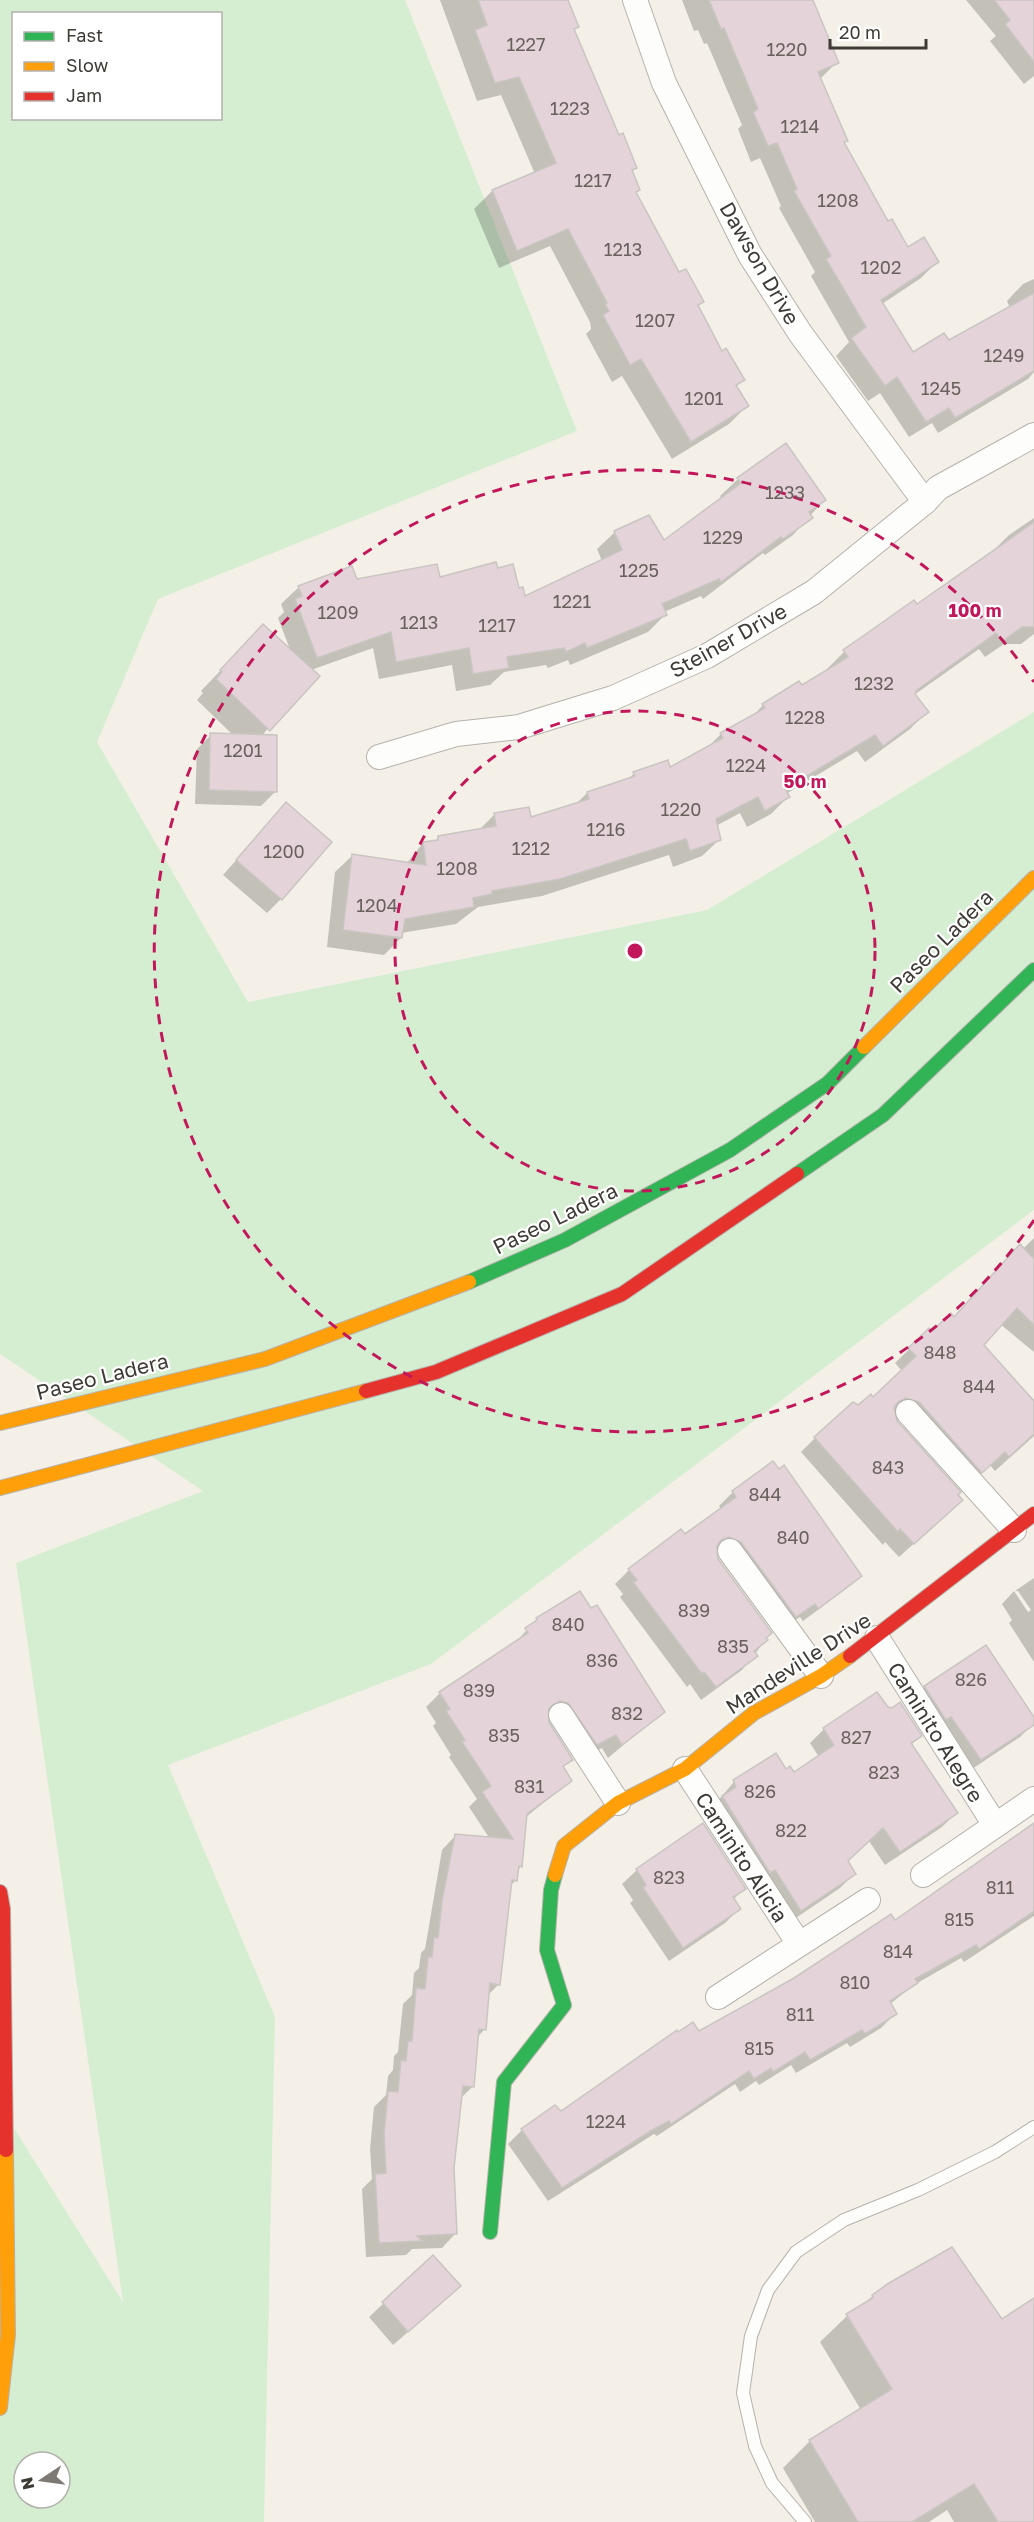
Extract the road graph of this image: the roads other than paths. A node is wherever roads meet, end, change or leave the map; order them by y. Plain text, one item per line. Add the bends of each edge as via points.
1 (635, 0) edge
2 (1034, 435) edge
3 (925, 502) junction
4 (380, 757) dead end
5 (1034, 878) edge
6 (1034, 970) edge
7 (908, 1412) dead end
8 (0, 1423) edge
9 (0, 1488) edge
10 (1034, 1514) edge
11 (1014, 1530) junction
12 (730, 1551) dead end
13 (877, 1638) junction
14 (821, 1676) junction
15 (561, 1715) dead end
16 (685, 1769) junction
17 (1034, 1799) edge
18 (618, 1803) junction
19 (995, 1826) junction
20 (923, 1875) dead end
21 (0, 1892) edge
22 (868, 1900) dead end
23 (799, 1944) junction
24 (718, 1997) dead end
25 (1034, 2127) edge
26 (490, 2232) dead end
27 (0, 2408) edge
28 (805, 2522) edge

1 - 3 street, Dawson Drive via 664,83 750,255 800,333
2 - 3 street, Steiner Drive via 938,488
3 - 4 street, Steiner Drive via 814,592 707,656 613,698 519,727 456,734
5 - 8 main road, Paseo Ladera via 828,1083 730,1150 565,1240 453,1289 265,1359
6 - 9 main road via 883,1115 622,1294 436,1372
7 - 11 street
10 - 11 main road, Mandeville Drive
11 - 13 main road, Mandeville Drive
12 - 14 street
13 - 14 main road, Mandeville Drive
13 - 19 street, Caminito Alegre
14 - 16 main road, Mandeville Drive via 754,1713
15 - 18 street
16 - 18 main road, Mandeville Drive
16 - 23 street, Caminito Alicia
17 - 19 street, Caminito Alegre
18 - 26 main road, Mandeville Drive via 564,1846 551,1890 547,1950 564,2006 504,2082
19 - 20 street, Caminito Alegre
21 - 27 main road via 8,2335
22 - 23 street, Caminito Alicia
23 - 24 street, Caminito Alicia
25 - 28 lane via 995,2152 918,2190 844,2220 796,2252 768,2290 751,2336 743,2393 755,2446 772,2483

